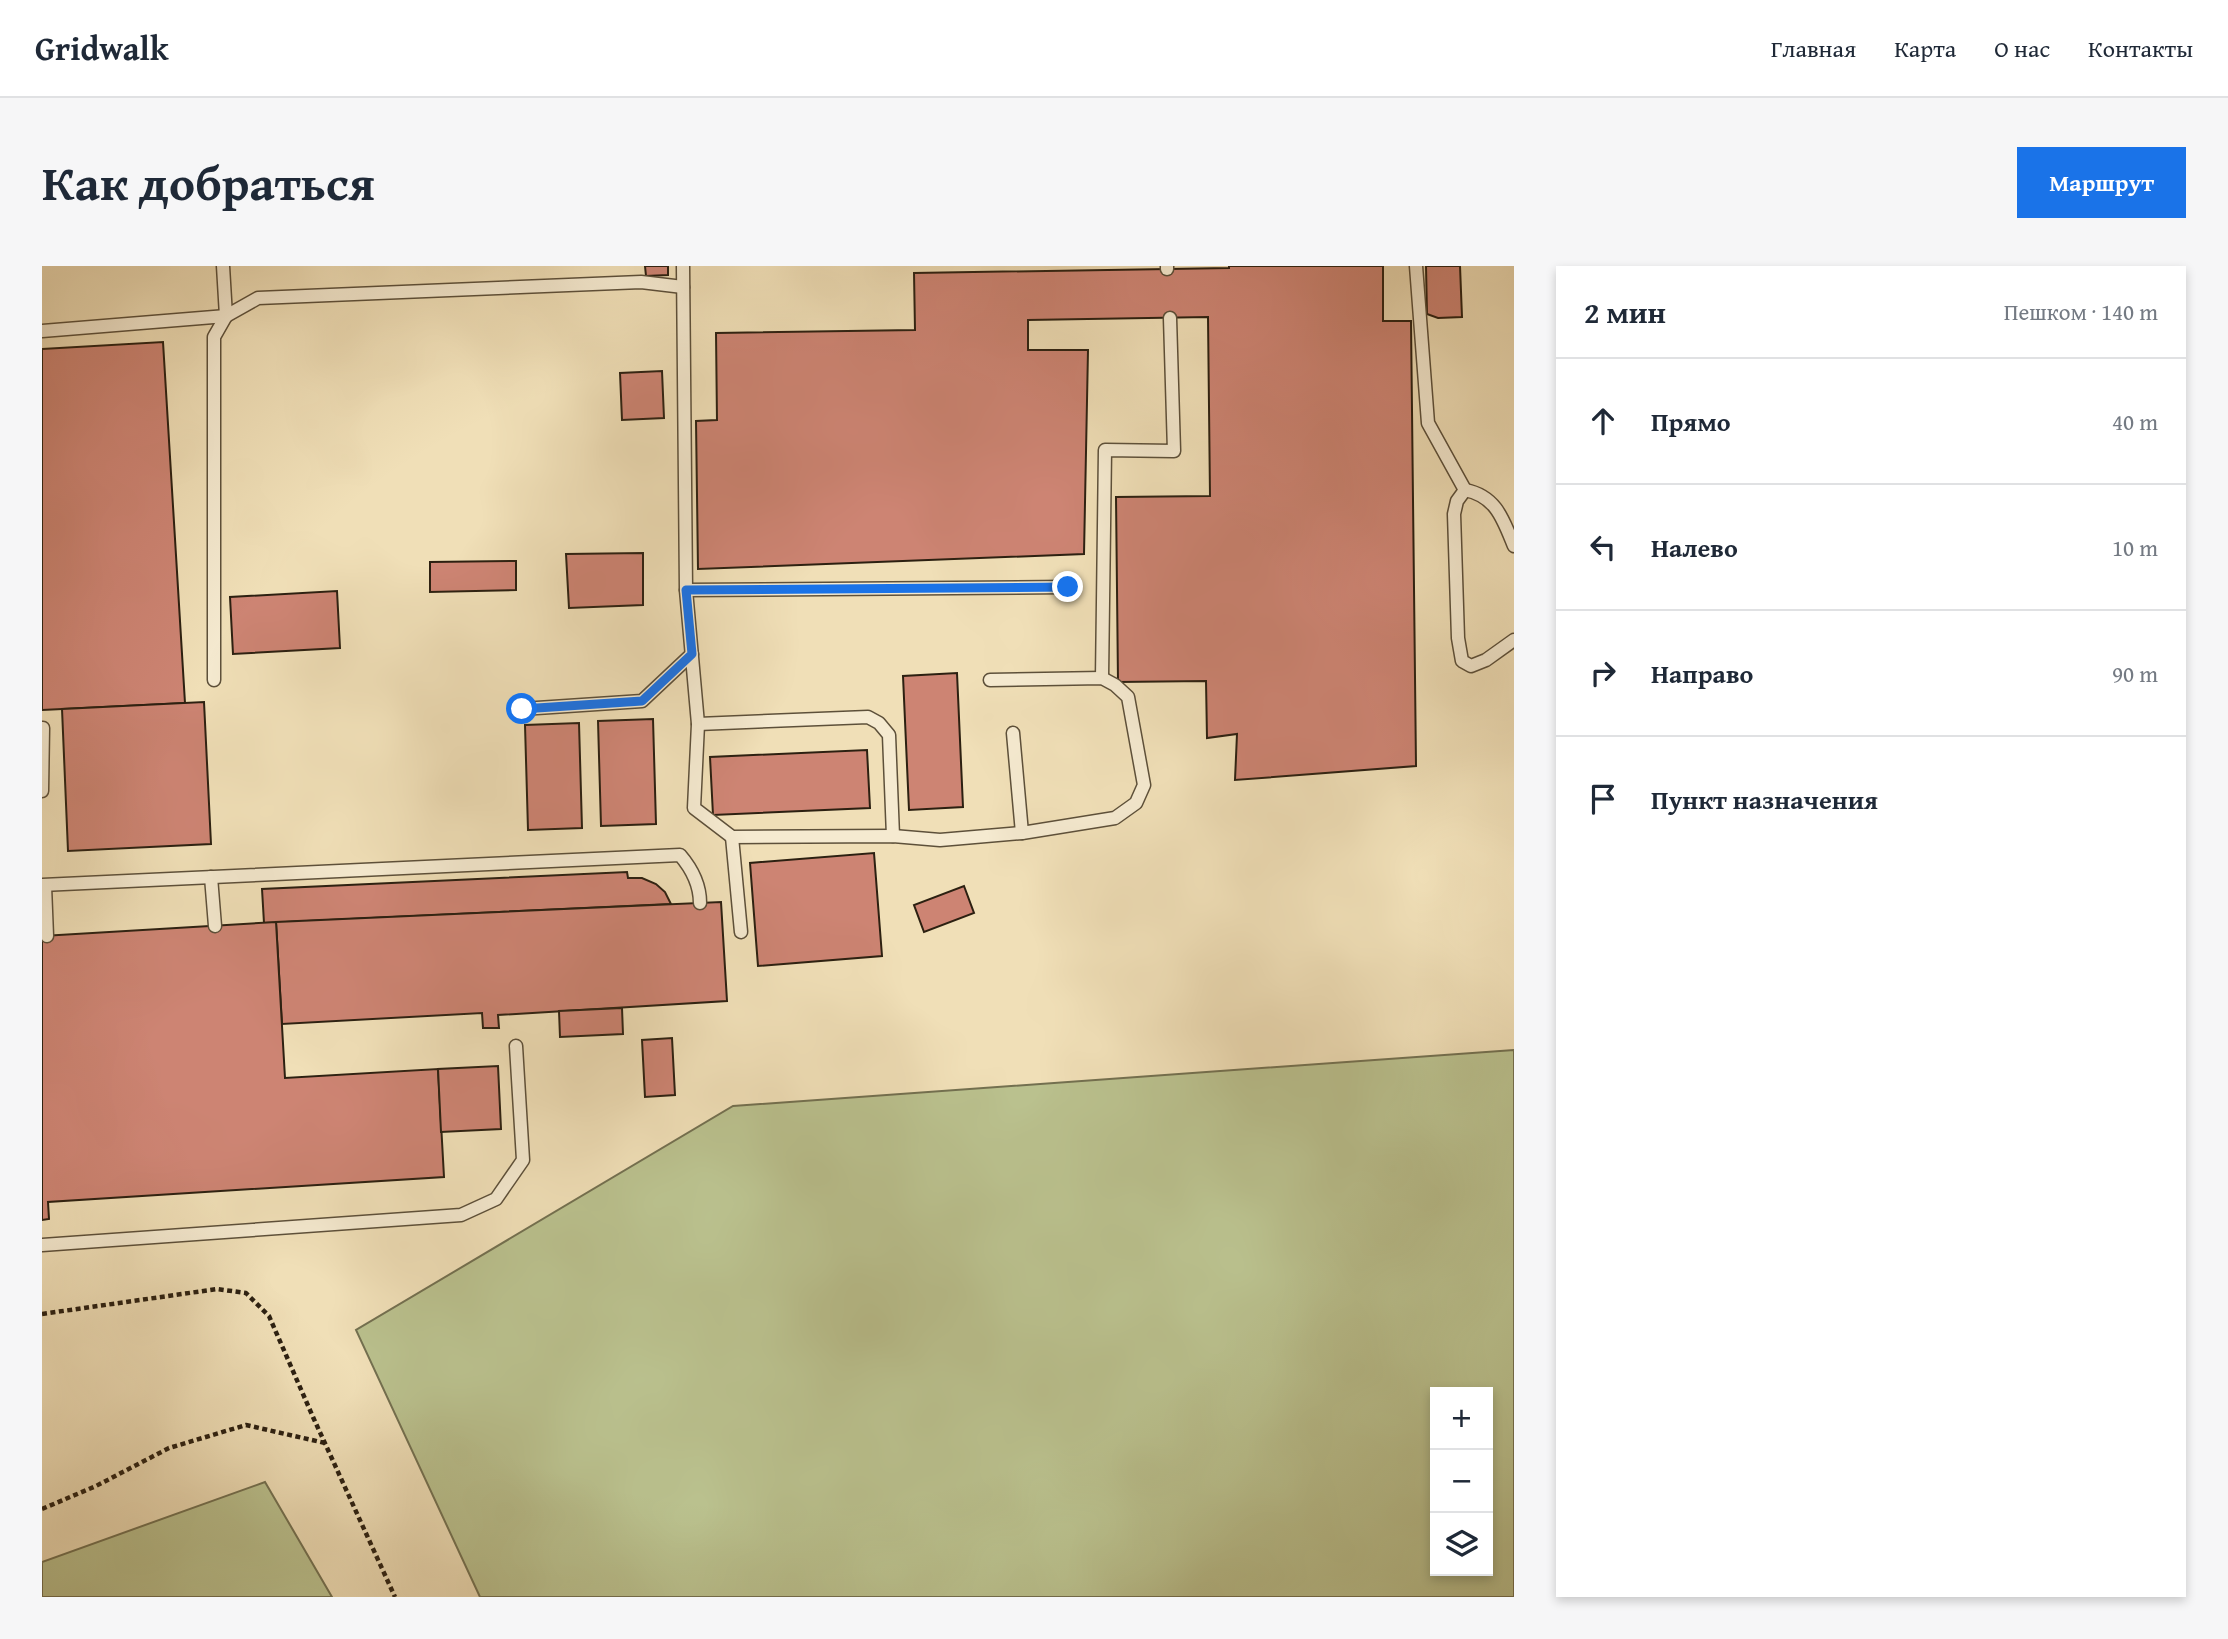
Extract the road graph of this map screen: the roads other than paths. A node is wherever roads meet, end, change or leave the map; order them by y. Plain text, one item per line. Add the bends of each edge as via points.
1 (223, 266) edge
2 (683, 266) edge
3 (1416, 266) edge
4 (683, 287) junction
5 (226, 316) junction
6 (1170, 318) dead end
7 (42, 331) edge
8 (1465, 490) junction
9 (1514, 546) edge
10 (1068, 587) dead end
11 (686, 590) junction
12 (1514, 640) edge
13 (692, 654) junction
14 (1102, 678) junction
15 (214, 680) dead end
16 (990, 680) dead end
17 (522, 709) dead end
18 (698, 724) junction
19 (43, 728) edge
20 (1013, 733) dead end
21 (42, 792) edge
22 (1022, 833) junction
23 (893, 836) junction
24 (732, 837) junction
25 (211, 877) junction
26 (43, 886) edge
27 (700, 903) dead end
28 (215, 926) dead end
29 (741, 932) dead end
30 (47, 936) dead end
31 (516, 1046) dead end
32 (43, 1246) edge

1 - 5 lane
2 - 4 lane
3 - 8 lane via 1428,423
4 - 5 lane via 641,282 258,298
4 - 11 lane
5 - 7 lane
5 - 15 lane via 214,337
6 - 14 lane via 1174,451 1105,450
8 - 9 lane via 1480,493 1500,512
8 - 12 lane via 1454,514 1462,661 1471,666 1486,660
10 - 11 lane
11 - 13 lane
13 - 17 lane via 642,701
13 - 18 lane
14 - 16 lane
14 - 22 lane via 1128,697 1144,785 1136,803 1115,818
18 - 23 lane via 868,717 879,723 889,735
18 - 24 lane via 694,808
19 - 21 lane
20 - 22 lane
22 - 23 lane via 940,840
23 - 24 lane
24 - 29 lane
25 - 26 lane
25 - 27 lane via 680,855 691,869
25 - 28 lane
26 - 30 lane
31 - 32 lane via 523,1160 496,1199 461,1215

